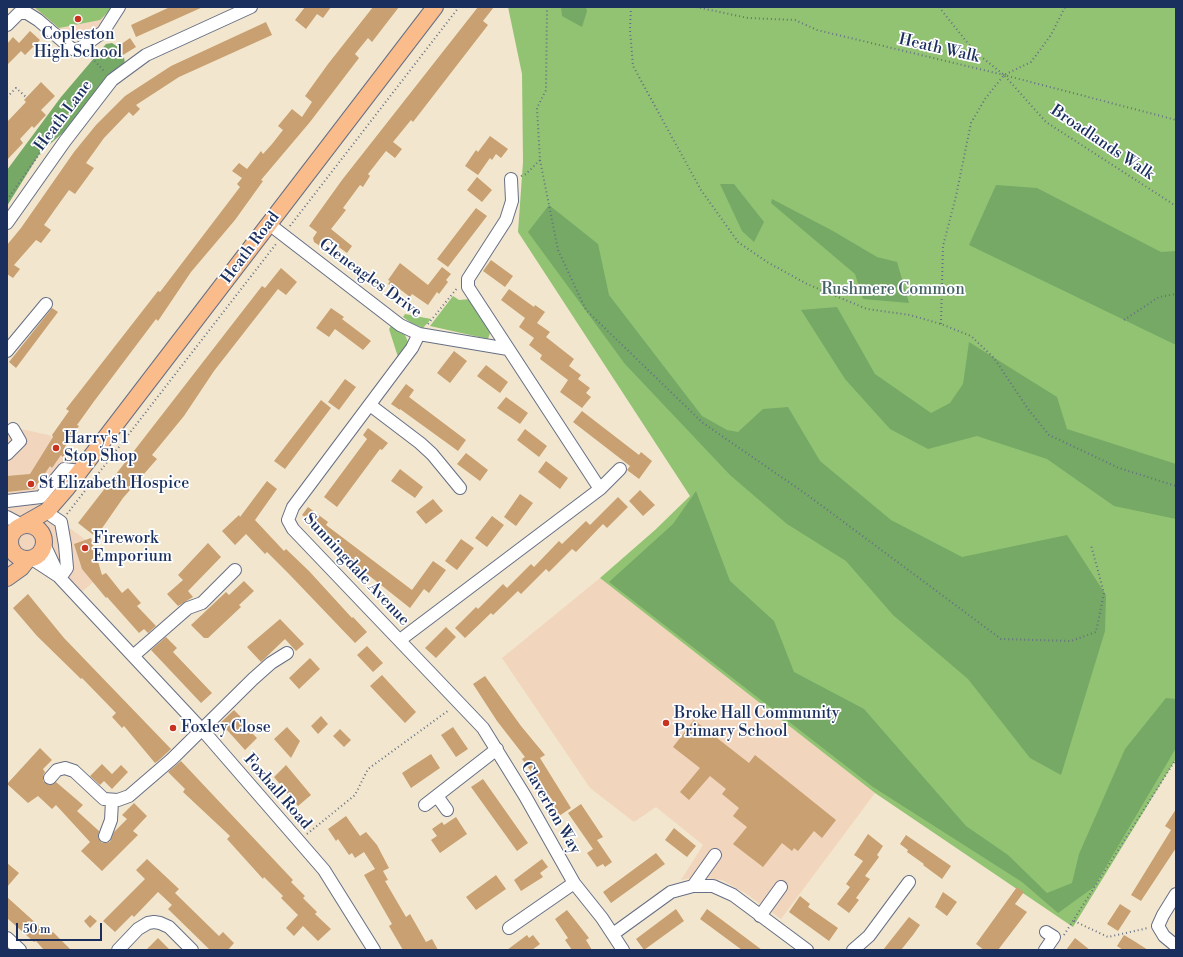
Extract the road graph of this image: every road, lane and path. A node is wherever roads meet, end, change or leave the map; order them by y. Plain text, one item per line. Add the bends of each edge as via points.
1 (119, 7) edge
2 (251, 7) edge
3 (435, 7) edge
4 (459, 7) edge
5 (546, 7) edge
6 (631, 7) edge
7 (696, 7) edge
8 (939, 7) edge
9 (1065, 7) edge
10 (7, 25) edge
11 (84, 45) junction
12 (1004, 75) junction
13 (112, 80) junction
14 (7, 97) edge
15 (26, 97) dead end
16 (1176, 120) edge
17 (540, 160) junction
18 (511, 179) joint
19 (1176, 206) edge
20 (7, 223) edge
21 (269, 224) junction
22 (283, 235) junction
23 (468, 279) junction
24 (1176, 294) edge
25 (46, 304) dead end
26 (1124, 320) dead end
27 (941, 324) junction
28 (419, 334) junction
29 (508, 349) junction
30 (7, 351) edge
31 (370, 405) junction
32 (13, 429) dead end
33 (7, 454) edge
34 (620, 469) dead end
35 (80, 471) junction
36 (1176, 486) edge
37 (67, 488) junction
38 (460, 488) dead end
39 (600, 489) junction
40 (7, 501) edge
41 (7, 517) edge
42 (57, 519) junction
43 (23, 524) junction
44 (44, 541) junction
45 (8, 545) edge
46 (1091, 545) dead end
47 (30, 559) junction
48 (235, 570) dead end
49 (7, 578) edge
50 (60, 578) junction
51 (400, 640) junction
52 (286, 653) dead end
53 (133, 656) junction
54 (460, 702) junction
55 (201, 729) junction
56 (497, 749) junction
57 (1176, 759) edge
58 (50, 778) dead end
59 (437, 796) junction
60 (112, 801) junction
61 (425, 805) dead end
62 (447, 810) dead end
63 (105, 836) dead end
64 (299, 840) junction
65 (715, 855) dead end
66 (909, 882) dead end
67 (574, 883) junction
68 (693, 886) junction
69 (781, 887) dead end
70 (1176, 894) edge
71 (760, 916) junction
72 (1074, 922) junction
73 (1158, 926) junction
74 (509, 928) dead end
75 (612, 934) junction
76 (1050, 935) joint
77 (7, 938) edge
78 (1176, 946) edge
79 (20, 950) edge
80 (118, 950) edge
81 (192, 950) edge
82 (374, 950) edge
83 (623, 950) edge
84 (807, 950) edge
85 (853, 950) edge
86 (1045, 950) edge

1 - 11 street via 103,32
2 - 13 street, Heath Lane via 146,55
3 - 21 main road, Heath Road
4 - 22 path
5 - 17 path via 546,90 537,108
6 - 27 path via 633,66 701,190 738,242 767,262 807,284 867,309 910,315
7 - 12 path, Heath Walk via 748,18 795,20 817,30
8 - 12 path via 974,51
9 - 12 path via 1051,35 1031,62
10 - 11 street via 19,13 24,12 33,16 72,49 79,49
11 - 13 path via 85,51
12 - 16 path, Heath Walk
12 - 19 path, Broadlands Walk via 1046,122
12 - 27 path via 985,99 971,123 943,246
13 - 20 street, Heath Lane
14 - 15 path via 16,88
17 - 18 path via 526,174
17 - 46 path via 558,250 586,310 702,423 806,494 1001,639 1071,641 1096,632 1104,593
18 - 23 street via 512,201 506,220
21 - 22 street, Gleneagles Drive
21 - 35 main road, Heath Road
22 - 28 street, Gleneagles Drive via 400,325
22 - 42 path
23 - 28 path via 454,289
23 - 29 street via 468,287
24 - 26 path via 1159,297
25 - 30 street
27 - 36 path via 971,336 994,358 1049,435 1119,468
28 - 29 street, Gleneagles Drive
28 - 31 street, Sunningdale Avenue via 412,348
29 - 39 street
31 - 38 street via 432,454
31 - 51 street, Sunningdale Avenue via 293,507 288,520 293,529
32 - 33 street via 20,441
34 - 39 street
35 - 37 main road, Heath Road
35 - 40 street via 64,469 41,497
37 - 42 main road, Heath Road
37 - 43 main road, Heath Road via 48,511
39 - 51 street
41 - 43 street
42 - 44 main road, Heath Road
42 - 50 street via 67,568
43 - 44 main road via 30,524 39,529
43 - 45 main road via 14,530
44 - 47 main road via 40,554
44 - 50 street, Foxhall Road
45 - 47 main road via 16,555
47 - 49 main road
47 - 50 street, Foxhall Road
48 - 53 street via 202,603 188,608
50 - 53 street, Foxhall Road
51 - 54 street, Sunningdale Avenue
52 - 55 street via 271,663
53 - 55 street, Foxhall Road
54 - 56 street, Claverton Way
54 - 64 path via 368,769 355,795
55 - 60 street via 172,759 129,796
55 - 64 street, Foxhall Road
56 - 59 street
56 - 67 street, Claverton Way
57 - 72 path
58 - 60 street via 57,770 65,768 74,771 104,799
59 - 61 street
59 - 62 street
60 - 63 street via 111,820
64 - 82 street, Foxhall Road via 324,870
65 - 68 street
66 - 85 street via 869,936
67 - 74 street
67 - 75 street, Claverton Way
68 - 71 street via 713,886 733,896
68 - 75 street via 671,892
69 - 71 street
70 - 73 street
71 - 84 street
72 - 73 path via 1108,937
72 - 76 path via 1063,937
73 - 78 street via 1164,936
75 - 83 street, Claverton Way
76 - 86 street
77 - 79 street
80 - 81 street via 138,929 154,922 169,927

